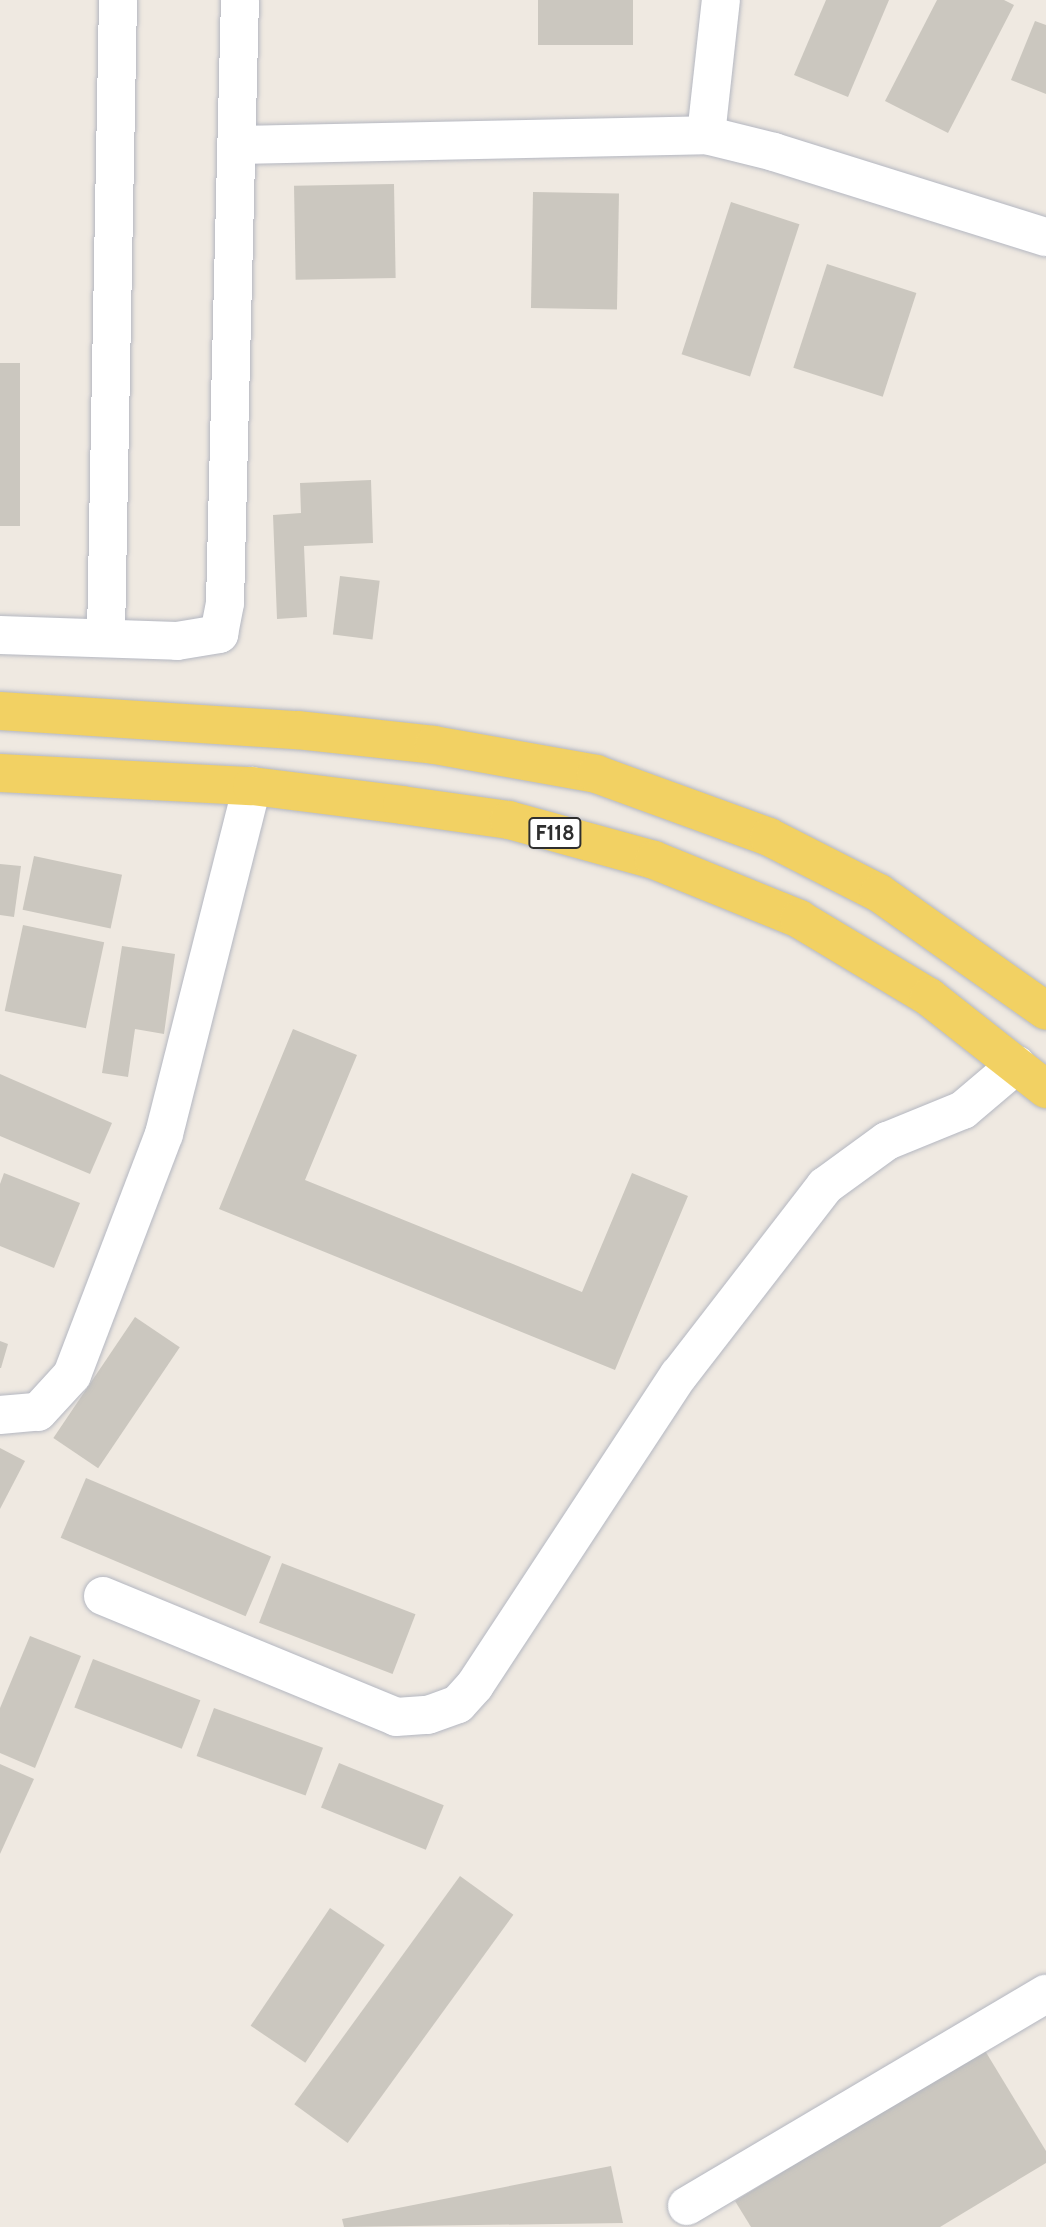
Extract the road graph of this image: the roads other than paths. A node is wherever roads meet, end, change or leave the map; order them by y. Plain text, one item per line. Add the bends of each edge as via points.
1 (118, 0) edge
2 (240, 0) edge
3 (720, 0) edge
4 (706, 135) junction
5 (238, 145) junction
6 (1046, 237) edge
7 (0, 635) edge
8 (106, 636) junction
9 (0, 711) edge
10 (0, 773) edge
11 (252, 786) junction
12 (1046, 1011) edge
13 (1016, 1065) junction
14 (1046, 1089) edge
15 (0, 1415) edge
16 (103, 1596) dead end
17 (1046, 1994) edge
18 (687, 2206) dead end

1 - 8 street
2 - 5 street
3 - 4 street
4 - 5 street
4 - 6 street
5 - 8 street via 222,624 219,634 205,639
7 - 8 street
9 - 12 main road via 310,731 434,745 596,774 769,837 879,893
10 - 11 main road, F118
11 - 13 main road, F118 via 509,820 654,860 799,919 929,997
11 - 15 street via 164,1134 72,1375 38,1412
13 - 14 main road, F118
13 - 16 street via 963,1110 887,1141 825,1186 679,1375 475,1685 458,1704 428,1715 396,1717
17 - 18 street

